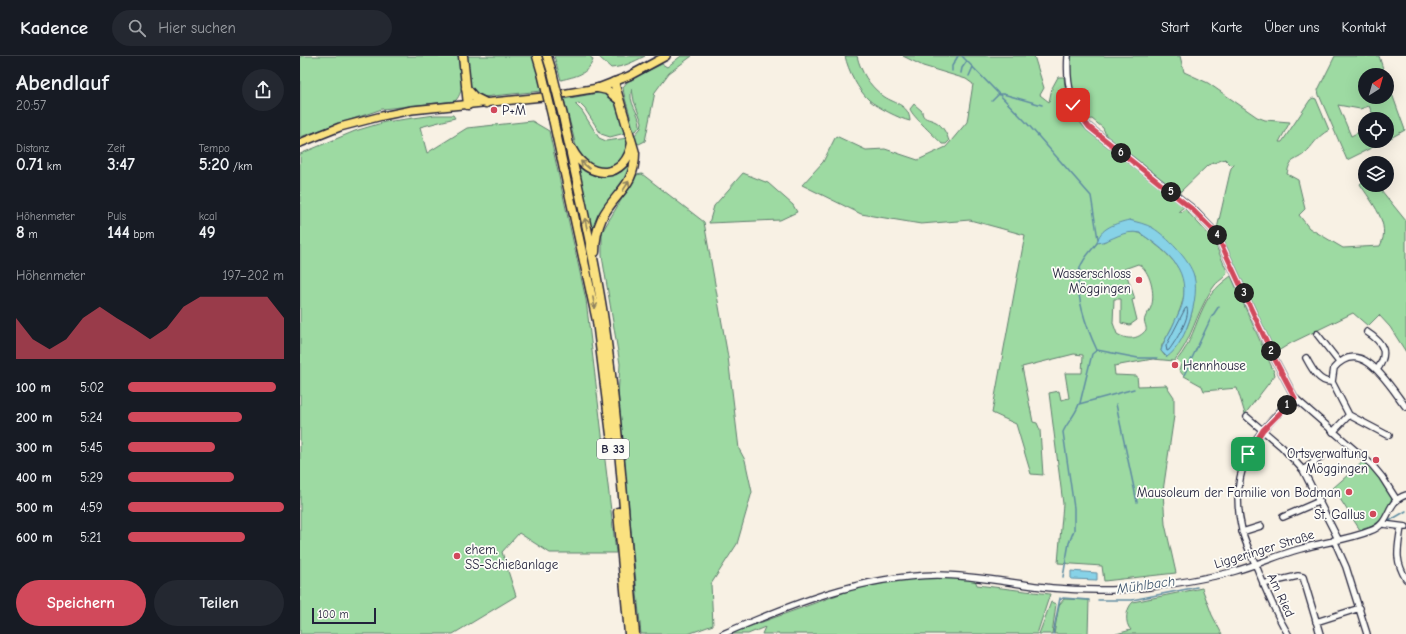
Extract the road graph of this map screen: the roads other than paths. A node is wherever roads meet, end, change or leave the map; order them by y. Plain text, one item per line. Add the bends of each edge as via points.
1 (463, 56) edge
2 (537, 56) edge
3 (547, 56) edge
4 (666, 56) edge
5 (1068, 56) edge
6 (614, 82) junction
7 (466, 87) junction
8 (598, 88) junction
9 (486, 103) junction
10 (621, 104) junction
11 (468, 105) junction
12 (568, 141) junction
13 (632, 142) junction
14 (300, 143) edge
15 (594, 262) junction
16 (1367, 332) dead end
17 (1317, 334) dead end
18 (1306, 358) dead end
19 (1339, 362) junction
20 (1377, 370) junction
21 (1332, 382) junction
22 (1295, 398) junction
23 (1406, 407) edge
24 (1349, 415) junction
25 (1247, 417) dead end
26 (1263, 430) junction
27 (1333, 432) junction
28 (1389, 434) dead end
29 (1320, 458) dead end
30 (1303, 470) junction
31 (1406, 495) edge
32 (1396, 499) junction
33 (1320, 501) junction
34 (1283, 517) dead end
35 (1383, 524) junction
36 (1261, 526) dead end
37 (1404, 527) edge
38 (1242, 532) junction
39 (1336, 540) junction
40 (1255, 564) junction
41 (1406, 579) edge
42 (1263, 584) junction
43 (1360, 608) junction
44 (1316, 622) junction
45 (629, 634) edge
46 (635, 634) edge
47 (723, 634) edge
48 (1288, 634) edge
49 (1320, 634) edge
50 (1367, 634) edge

1 - 7 highway
2 -> 45 highway, B 33, bridge via 597,321 610,418
3 - 12 highway, B 33, bridge
4 - 6 main road
5 - 22 street via 1068,87 1073,105 1080,117 1089,127 1192,209 1216,233
6 - 8 main road
6 - 10 highway
7 - 9 highway via 474,97
7 - 11 highway
8 - 9 main road
8 - 10 highway via 612,93
9 - 11 main road
10 - 13 highway
11 - 14 main road via 412,110 382,116 340,127
13 -> 12 highway via 624,163 605,173 586,167 573,152
15 -> 12 highway, B 33
15 -> 13 highway via 595,244 603,217 634,171 635,153
15 - 46 highway, B 33 via 615,417
16 - 20 street via 1380,344 1384,352 1384,360
17 - 19 street
18 - 21 street via 1320,379
19 - 20 street via 1356,356 1364,358
19 - 21 street via 1334,368
20 - 23 street
21 - 24 street
22 - 26 street, Am Ried
22 - 27 street
24 - 27 street
24 - 28 street
25 - 26 street
26 - 30 street
26 - 38 street, Am Ried via 1244,462 1238,483 1237,504
27 - 32 street via 1377,470
29 - 30 street
30 - 33 street
31 - 32 street
32 - 35 street
33 - 34 street
33 - 39 street
35 - 37 street
35 - 39 street, Liggeringer Straße via 1368,532
36 - 38 street
37 - 41 street via 1397,553 1400,570
38 - 40 street, Am Ried
39 - 40 street, Liggeringer Straße
39 - 43 street
40 - 42 street, Am Ried
40 - 47 street, Liggeringer Straße via 1220,575 1118,590 1051,588 972,577 901,577 818,595
42 - 44 street via 1302,577
42 - 48 street, Am Ried
43 - 44 street
43 - 50 street
44 - 49 street

